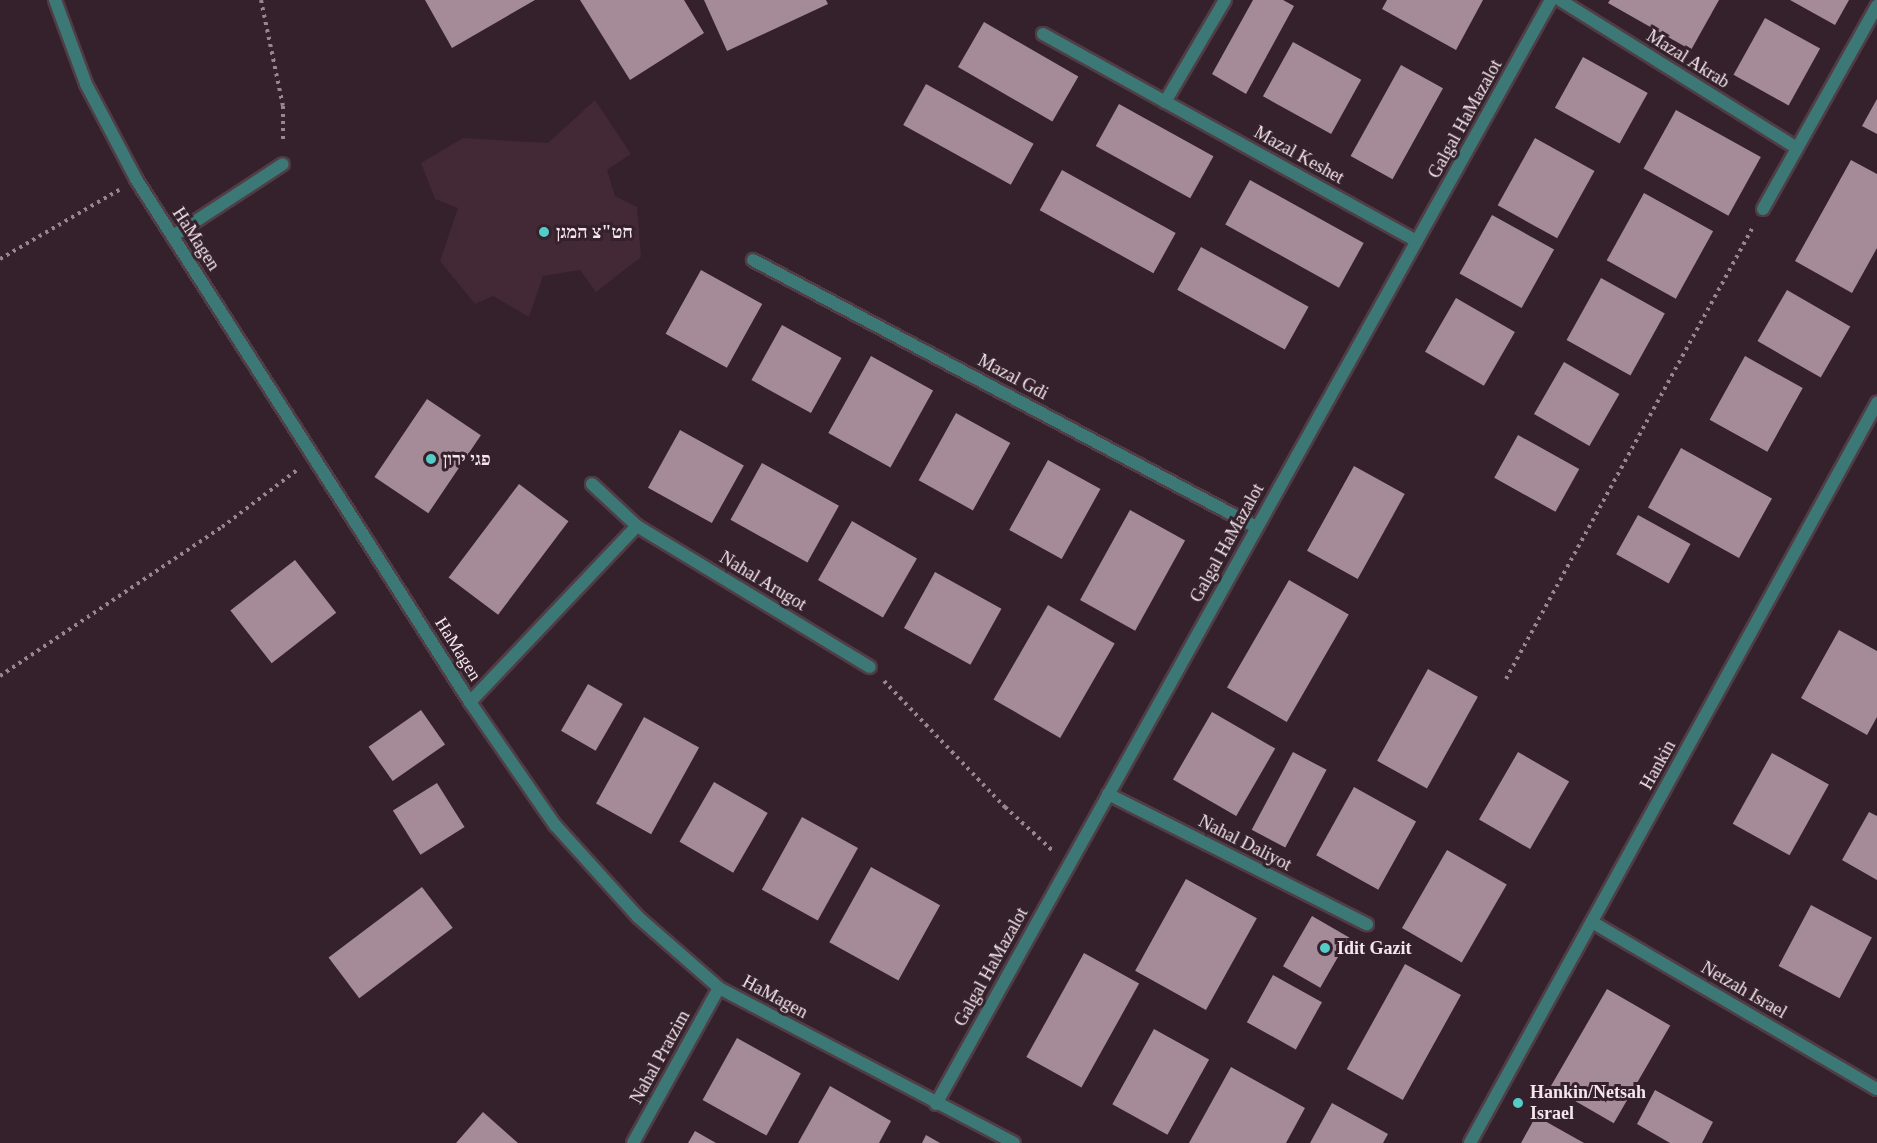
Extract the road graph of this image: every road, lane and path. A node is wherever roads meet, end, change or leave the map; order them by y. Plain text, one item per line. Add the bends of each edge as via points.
1 (55, 0) edge
2 (261, 0) edge
3 (1225, 0) edge
4 (1551, 0) edge
5 (1560, 0) edge
6 (1877, 6) edge
7 (1043, 34) dead end
8 (1165, 102) junction
9 (1797, 148) junction
10 (283, 164) joint
11 (136, 179) junction
12 (1763, 209) joint
13 (173, 236) junction
14 (1417, 241) junction
15 (0, 259) edge
16 (753, 260) dead end
17 (1877, 403) edge
18 (314, 457) junction
19 (592, 484) dead end
20 (637, 526) junction
21 (1256, 527) junction
22 (870, 667) joint
23 (0, 676) edge
24 (1506, 679) dead end
25 (470, 702) junction
26 (1108, 794) junction
27 (1068, 864) junction
28 (1592, 922) junction
29 (1367, 924) dead end
30 (719, 987) junction
31 (1877, 1089) edge
32 (936, 1104) junction
33 (633, 1143) edge
34 (1014, 1143) edge
35 (1470, 1143) edge

1 - 11 street, HaMagen via 86,84
2 - 10 path via 283,106
3 - 8 street
4 - 14 street, Galgal HaMazalot
5 - 9 street, Mazal Akrab
6 - 9 street
7 - 8 street, Mazal Keshet
8 - 14 street, Mazal Keshet
9 - 12 street
10 - 13 street
11 - 13 street, HaMagen
11 - 15 path
12 - 24 path
13 - 18 street, HaMagen
14 - 21 street, Galgal HaMazalot
16 - 21 street, Mazal Gdi
17 - 28 street, Hankin
18 - 23 path via 222,527
18 - 25 street, HaMagen
19 - 20 street, Nahal Arugot
20 - 22 street, Nahal Arugot
20 - 25 street
21 - 26 street, Galgal HaMazalot
22 - 27 path via 1005,807
25 - 30 street, HaMagen via 555,825 638,917
26 - 27 street, Galgal HaMazalot
26 - 29 street, Nahal Daliyot
27 - 32 street, Galgal HaMazalot
28 - 31 street, Netzah Israel
28 - 35 street, Hankin
30 - 32 street, HaMagen
30 - 33 street, Nahal Pratzim
32 - 34 street, HaMagen

